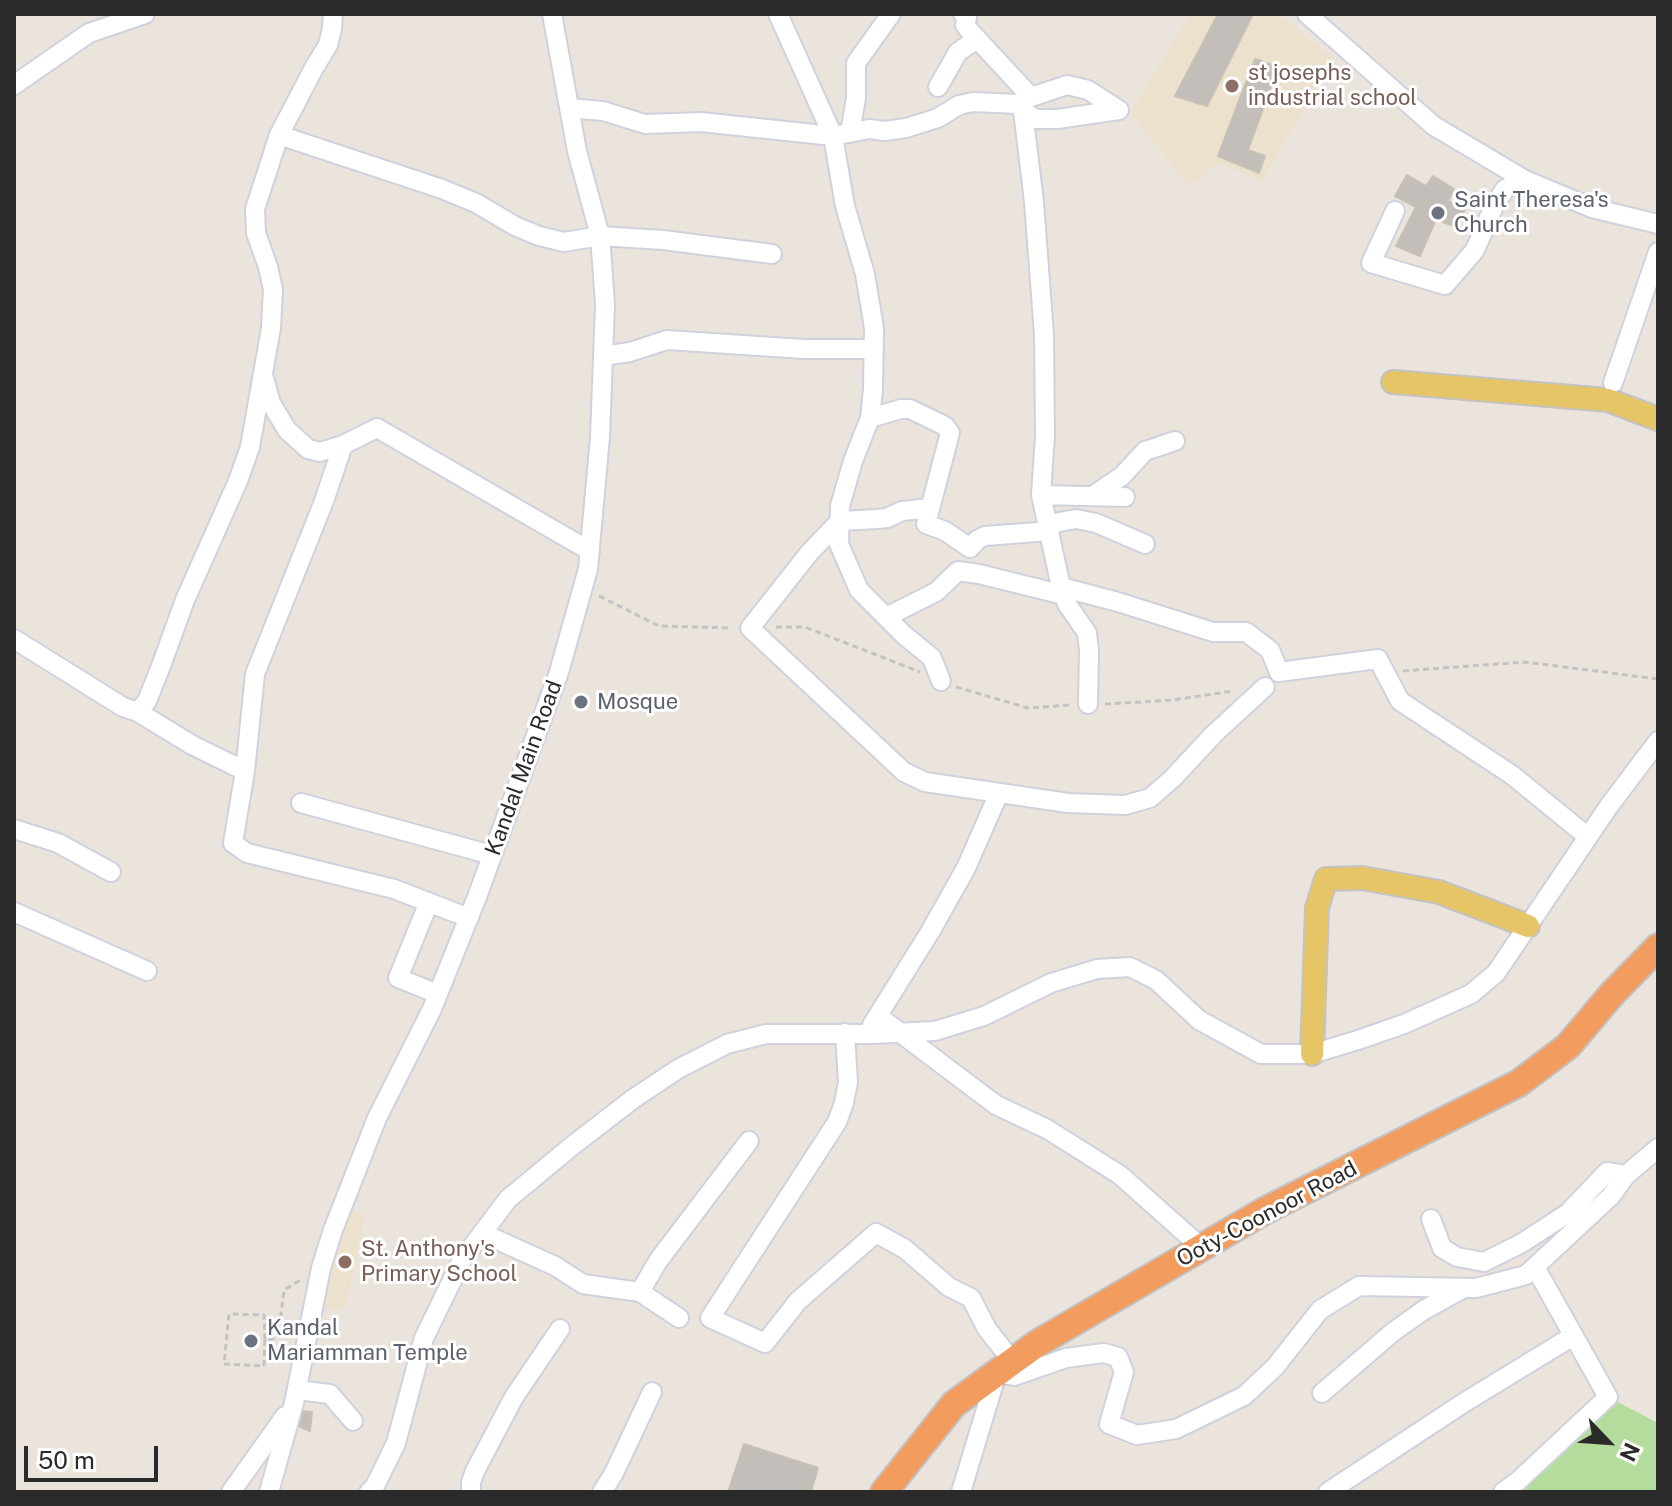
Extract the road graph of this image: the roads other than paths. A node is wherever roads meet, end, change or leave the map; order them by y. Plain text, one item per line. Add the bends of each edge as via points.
1 (145, 14) edge
2 (333, 14) edge
3 (552, 14) edge
4 (778, 14) edge
5 (891, 14) edge
6 (963, 14) edge
7 (1307, 14) edge
8 (977, 39) junction
9 (14, 85) edge
10 (938, 87) dead end
11 (1024, 104) junction
12 (569, 108) junction
13 (842, 134) junction
14 (279, 135) junction
15 (1525, 180) junction
16 (1395, 211) dead end
17 (1658, 224) edge
18 (600, 236) junction
19 (1658, 252) edge
20 (772, 254) dead end
21 (874, 349) junction
22 (603, 356) junction
23 (262, 370) junction
24 (1393, 382) dead end
25 (1613, 383) dead end
26 (870, 418) junction
27 (1658, 419) edge
28 (1175, 441) dead end
29 (343, 445) junction
30 (1041, 495) junction
31 (1094, 495) junction
32 (1125, 497) dead end
33 (930, 508) junction
34 (840, 521) junction
35 (1049, 528) junction
36 (1145, 544) dead end
37 (590, 551) junction
38 (1063, 591) junction
39 (886, 617) junction
40 (14, 639) edge
41 (941, 681) road end
42 (1265, 687) road end
43 (1088, 704) road end
44 (138, 712) junction
45 (1658, 741) edge
46 (245, 771) junction
47 (999, 793) junction
48 (301, 803) dead end
49 (14, 829) edge
50 (1588, 837) junction
51 (492, 855) junction
52 (111, 872) dead end
53 (429, 902) junction
54 (14, 912) edge
55 (469, 918) junction
56 (1528, 926) junction
57 (1658, 947) edge
58 (147, 971) dead end
59 (438, 994) junction
60 (878, 1016) junction
61 (845, 1033) junction
62 (898, 1033) junction
63 (867, 1034) junction
64 (1312, 1054) junction
65 (749, 1141) dead end
66 (1658, 1148) edge
67 (1626, 1175) junction
68 (1431, 1219) dead end
69 (482, 1233) junction
70 (1202, 1248) junction
71 (1535, 1267) junction
72 (1464, 1288) junction
73 (640, 1292) junction
74 (679, 1318) dead end
75 (560, 1329) dead end
76 (1573, 1336) junction
77 (1005, 1367) junction
78 (652, 1392) dead end
79 (1322, 1393) dead end
80 (296, 1397) junction
81 (353, 1421) dead end
82 (369, 1490) edge
83 (231, 1492) edge
84 (269, 1492) edge
85 (471, 1492) edge
86 (602, 1492) edge
87 (884, 1492) edge
88 (961, 1492) edge
89 (1328, 1492) edge
90 (1503, 1492) edge

1 - 9 street via 89,33
2 - 14 street via 328,45
3 - 12 street, Kandal Main Road
4 - 13 street
5 - 13 street via 856,63 856,98
6 - 8 street
7 - 15 street via 1434,126
8 - 10 street via 958,52
8 - 11 street
11 - 13 street via 973,102 906,128
11 - 30 street via 1044,335
12 - 13 street via 603,111 645,124 701,122
12 - 18 street, Kandal Main Road
13 - 21 street via 845,206 865,274
14 - 18 street via 442,189 539,236 564,242
14 - 23 street via 255,209 256,233 273,289
15 - 16 street via 1505,189 1475,250 1445,285 1371,263
15 - 17 street via 1592,208
18 - 20 street
18 - 22 street, Kandal Main Road
19 - 25 street
21 - 22 street via 667,340
21 - 26 street
22 - 37 street, Kandal Main Road
23 - 29 street via 271,403 287,430 308,449 320,452
23 - 44 street via 250,447 238,481
24 - 27 main road via 1608,400
26 - 33 street via 910,409 950,433
26 - 34 street via 853,461
28 - 31 street via 1145,451
29 - 37 street via 377,428
29 - 46 street via 255,674
30 - 31 street
30 - 35 street
31 - 32 street
33 - 34 street
33 - 35 street via 926,524 970,548 985,536
34 - 39 street via 839,544 859,590
34 - 47 street via 750,628 904,772 925,782
35 - 36 street via 1076,519
35 - 38 street
37 - 51 street, Kandal Main Road via 559,672
38 - 39 street via 958,571 936,592
38 - 43 street via 1087,633
38 - 50 street via 1213,632 1246,632 1270,650 1279,672 1378,659 1400,701 1512,775
39 - 41 street via 932,658
40 - 44 street
42 - 47 street via 1150,798 1125,805
44 - 46 street
45 - 50 street
46 - 53 street via 233,843 247,853
47 - 60 street via 966,868
48 - 51 street
49 - 52 street via 58,843
50 - 56 street
51 - 55 street, Kandal Main Road
53 - 55 street
53 - 59 street via 398,978
54 - 58 street
55 - 59 street, Kandal Main Road
56 - 64 street via 1496,973 1471,994 1404,1024
56 - 64 main road via 1439,892 1362,878 1326,879 1317,908
57 - 70 highway, Ooty-Coonoor Road via 1568,1046 1519,1083 1266,1210
59 - 80 street, Kandal Main Road via 377,1118 333,1230
60 - 62 street
60 - 63 street
61 - 63 street
61 - 69 street via 766,1034 727,1044 678,1069 508,1199
61 - 77 street via 848,1082 837,1122 710,1318 765,1343 798,1301 876,1233 971,1298
62 - 63 street
62 - 64 street via 935,1031 984,1016 1062,979 1130,967 1156,980 1199,1020 1261,1054
62 - 70 street via 996,1105 1047,1129 1120,1175
65 - 73 street
66 - 67 street
67 - 68 street via 1607,1172 1568,1213 1484,1262 1442,1248
67 - 71 street via 1611,1196
69 - 73 street via 583,1284
69 - 82 street via 462,1260 424,1338 396,1443
70 - 77 highway, Ooty-Coonoor Road
71 - 72 street via 1526,1275
71 - 76 street
72 - 77 street via 1359,1286 1320,1310 1275,1367 1244,1396 1176,1429 1137,1435 1109,1424 1124,1372 1118,1357 1104,1353 1066,1358 1014,1376
72 - 79 street via 1393,1332
73 - 74 street
75 - 85 street via 514,1397 475,1471
76 - 89 street
76 - 90 street via 1608,1397
77 - 87 highway, Ooty-Coonoor Road via 954,1404
77 - 88 street
78 - 86 street
80 - 81 street via 330,1394
80 - 83 street
80 - 84 street, Kandal Main Road

